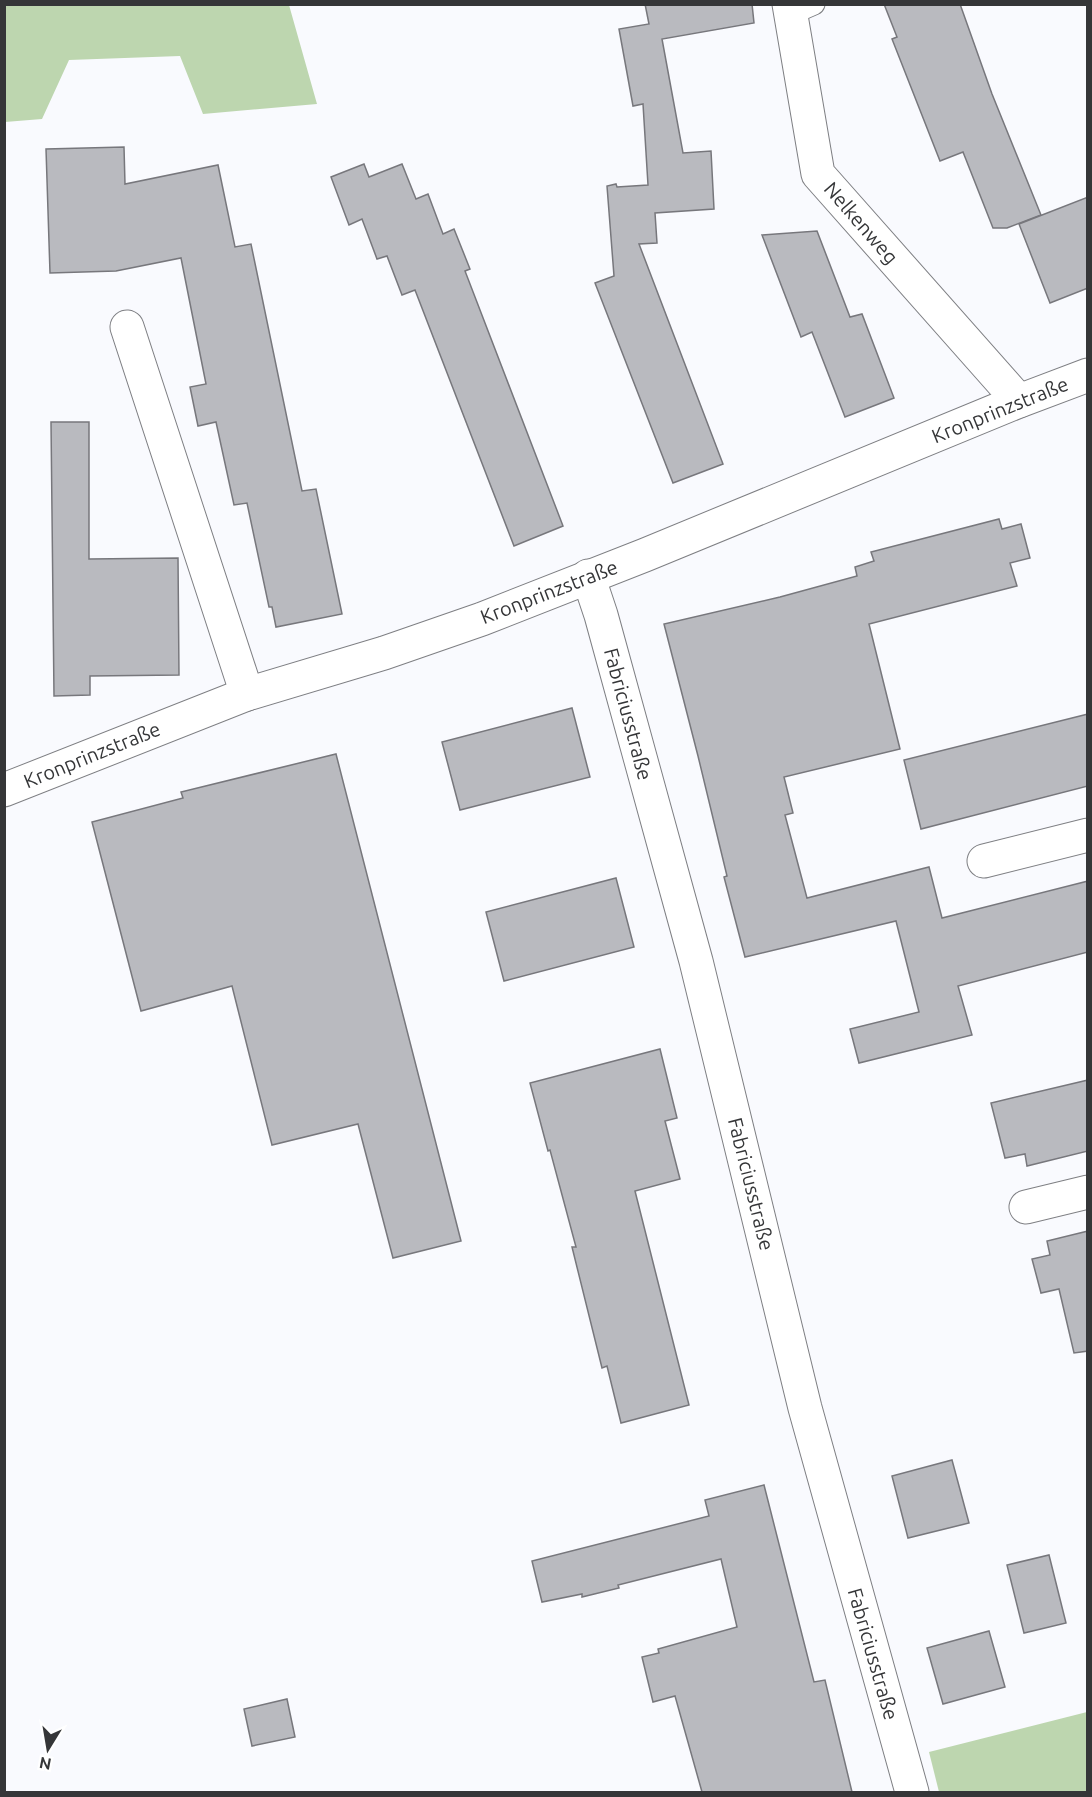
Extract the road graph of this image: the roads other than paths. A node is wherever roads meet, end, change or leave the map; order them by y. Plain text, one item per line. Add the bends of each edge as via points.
1 (798, 8) edge
2 (127, 327) dead end
3 (1088, 375) edge
4 (1019, 400) junction
5 (588, 576) junction
6 (247, 694) junction
7 (4, 790) edge
8 (1088, 835) edge
9 (984, 861) dead end
10 (1088, 1192) edge
11 (1026, 1207) dead end
12 (912, 1792) edge

1 - 4 street, Nelkenweg via 818,174
2 - 6 street
3 - 4 street, Kronprinzstraße
4 - 5 street, Kronprinzstraße
5 - 6 street, Kronprinzstraße via 384,653
5 - 12 street, Fabriciusstraße via 696,961 805,1408
6 - 7 street, Kronprinzstraße
8 - 9 street
10 - 11 street

